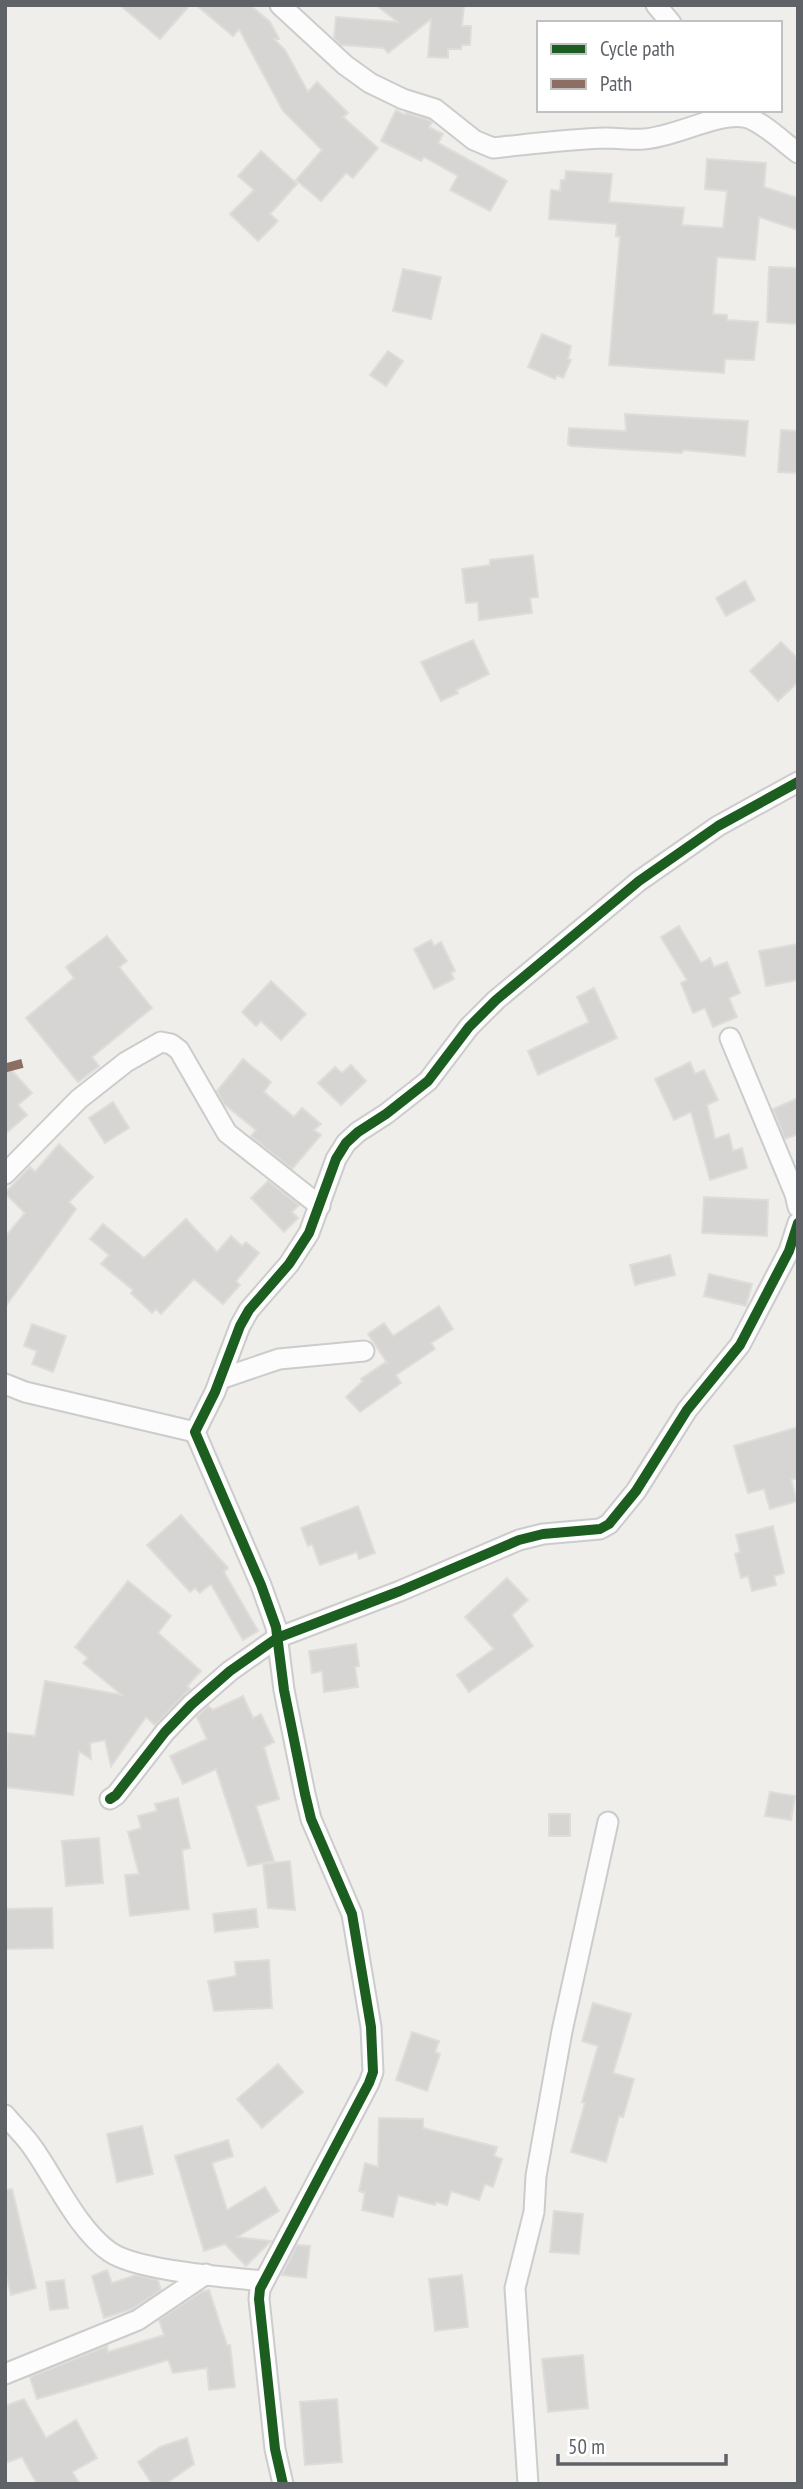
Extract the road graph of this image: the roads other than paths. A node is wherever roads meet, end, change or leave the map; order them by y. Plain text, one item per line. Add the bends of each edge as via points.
1 (279, 5) edge
2 (656, 5) edge
3 (669, 21) edge
4 (741, 113) edge
5 (798, 153) edge
6 (798, 782) edge
7 (730, 1038) dead end
8 (5, 1174) edge
9 (320, 1206) junction
10 (798, 1207) edge
11 (798, 1223) edge
12 (364, 1351) dead end
13 (220, 1378) junction
14 (5, 1384) edge
15 (195, 1432) junction
16 (277, 1638) junction
17 (110, 1799) dead end
18 (608, 1822) dead end
19 (5, 2115) edge
20 (206, 2274) junction
21 (263, 2281) junction
22 (5, 2374) edge
23 (282, 2484) edge
24 (528, 2484) edge

1 - 4 street via 370,83 445,115 474,140 493,148 558,140 642,140
2 - 3 street
4 - 5 street
6 - 9 street via 719,826 650,873 496,1000 428,1081 346,1143
7 - 10 street
8 - 9 street via 79,1099 126,1062 161,1042 179,1050 227,1133
9 - 13 street via 289,1264 249,1310
11 - 16 street via 789,1251 740,1345 687,1410 636,1491 609,1524 519,1540
12 - 13 street via 279,1359
13 - 15 street
14 - 15 street
15 - 16 street via 261,1585
16 - 17 street via 191,1705
16 - 21 street via 304,1794 352,1914 371,2027 373,2072
18 - 24 street via 562,2031 536,2176 534,2212 515,2288
19 - 20 street via 108,2250 127,2259
20 - 21 street
20 - 22 street via 138,2320
21 - 23 street via 259,2300

